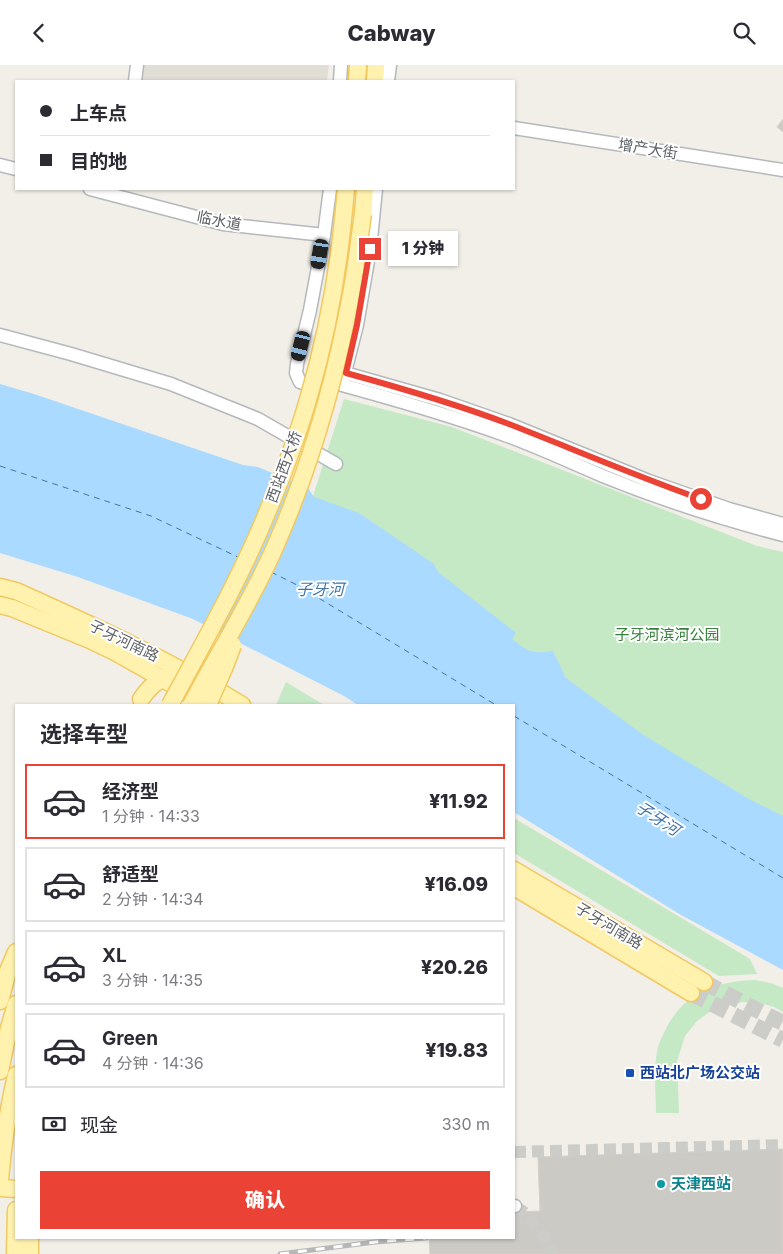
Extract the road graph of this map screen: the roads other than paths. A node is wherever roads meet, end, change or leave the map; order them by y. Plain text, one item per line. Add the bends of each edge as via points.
1 (137, 65) edge
2 (341, 65) edge
3 (358, 65) edge
4 (376, 65) edge
5 (390, 65) edge
6 (134, 80) edge
7 (340, 80) edge
8 (357, 80) edge
9 (374, 80) edge
10 (388, 80) edge
11 (515, 128) edge
12 (0, 165) edge
13 (15, 169) edge
14 (783, 170) edge
15 (99, 190) edge
16 (330, 190) edge
17 (346, 190) edge
18 (365, 190) edge
19 (376, 190) edge
20 (117, 192) edge
21 (324, 235) junction
22 (0, 335) edge
23 (344, 379) junction
24 (336, 464) dead end
25 (783, 524) edge
26 (783, 535) edge
27 (0, 587) edge
28 (0, 605) edge
29 (161, 658) junction
30 (158, 676) junction
31 (204, 682) junction
32 (139, 702) edge
33 (171, 704) edge
34 (202, 704) edge
35 (237, 704) edge
36 (515, 871) edge
37 (515, 888) edge
38 (15, 954) edge
39 (4, 970) edge
40 (704, 982) tunnel mouth
41 (691, 993) tunnel mouth
42 (0, 1001) edge
43 (15, 1007) edge
44 (0, 1071) edge
45 (15, 1080) edge
46 (0, 1180) edge
47 (0, 1188) edge
48 (15, 1189) edge
49 (15, 1239) edge
50 (30, 1239) edge
51 (15, 1254) edge
52 (30, 1254) edge

1 - 6 street
2 - 7 street
3 - 8 main road
4 - 9 main road
5 - 10 street
11 - 14 street, 增产大街
12 - 13 street
15 - 20 street, 临水道
16 - 21 street
17 - 33 main road, 西站西大桥, bridge via 331,305 301,421 254,543
18 - 34 main road, 西站西大桥, bridge via 351,296 319,429 275,547
19 - 23 street via 370,249
20 - 21 street, 临水道 via 223,224
21 - 23 street via 296,373 300,382 329,391 336,389
22 - 24 street via 171,384 258,419
23 - 25 street via 440,400 659,484
23 - 26 street via 506,435 604,476 721,519
27 - 29 main road, 子牙河南路 via 16,591
28 - 30 main road, 子牙河南路 via 90,640
29 - 30 main road
29 - 31 main road, 子牙河南路
30 - 31 main road via 183,676
30 - 32 main road
30 - 34 main road, 子牙河南路
31 - 34 main road
31 - 35 main road, 子牙河南路
36 - 40 main road, 子牙河南路
37 - 41 main road, 子牙河南路
38 - 39 main road
39 - 42 main road
43 - 44 main road
45 - 46 main road
47 - 48 main road
49 - 51 main road
50 - 52 main road

